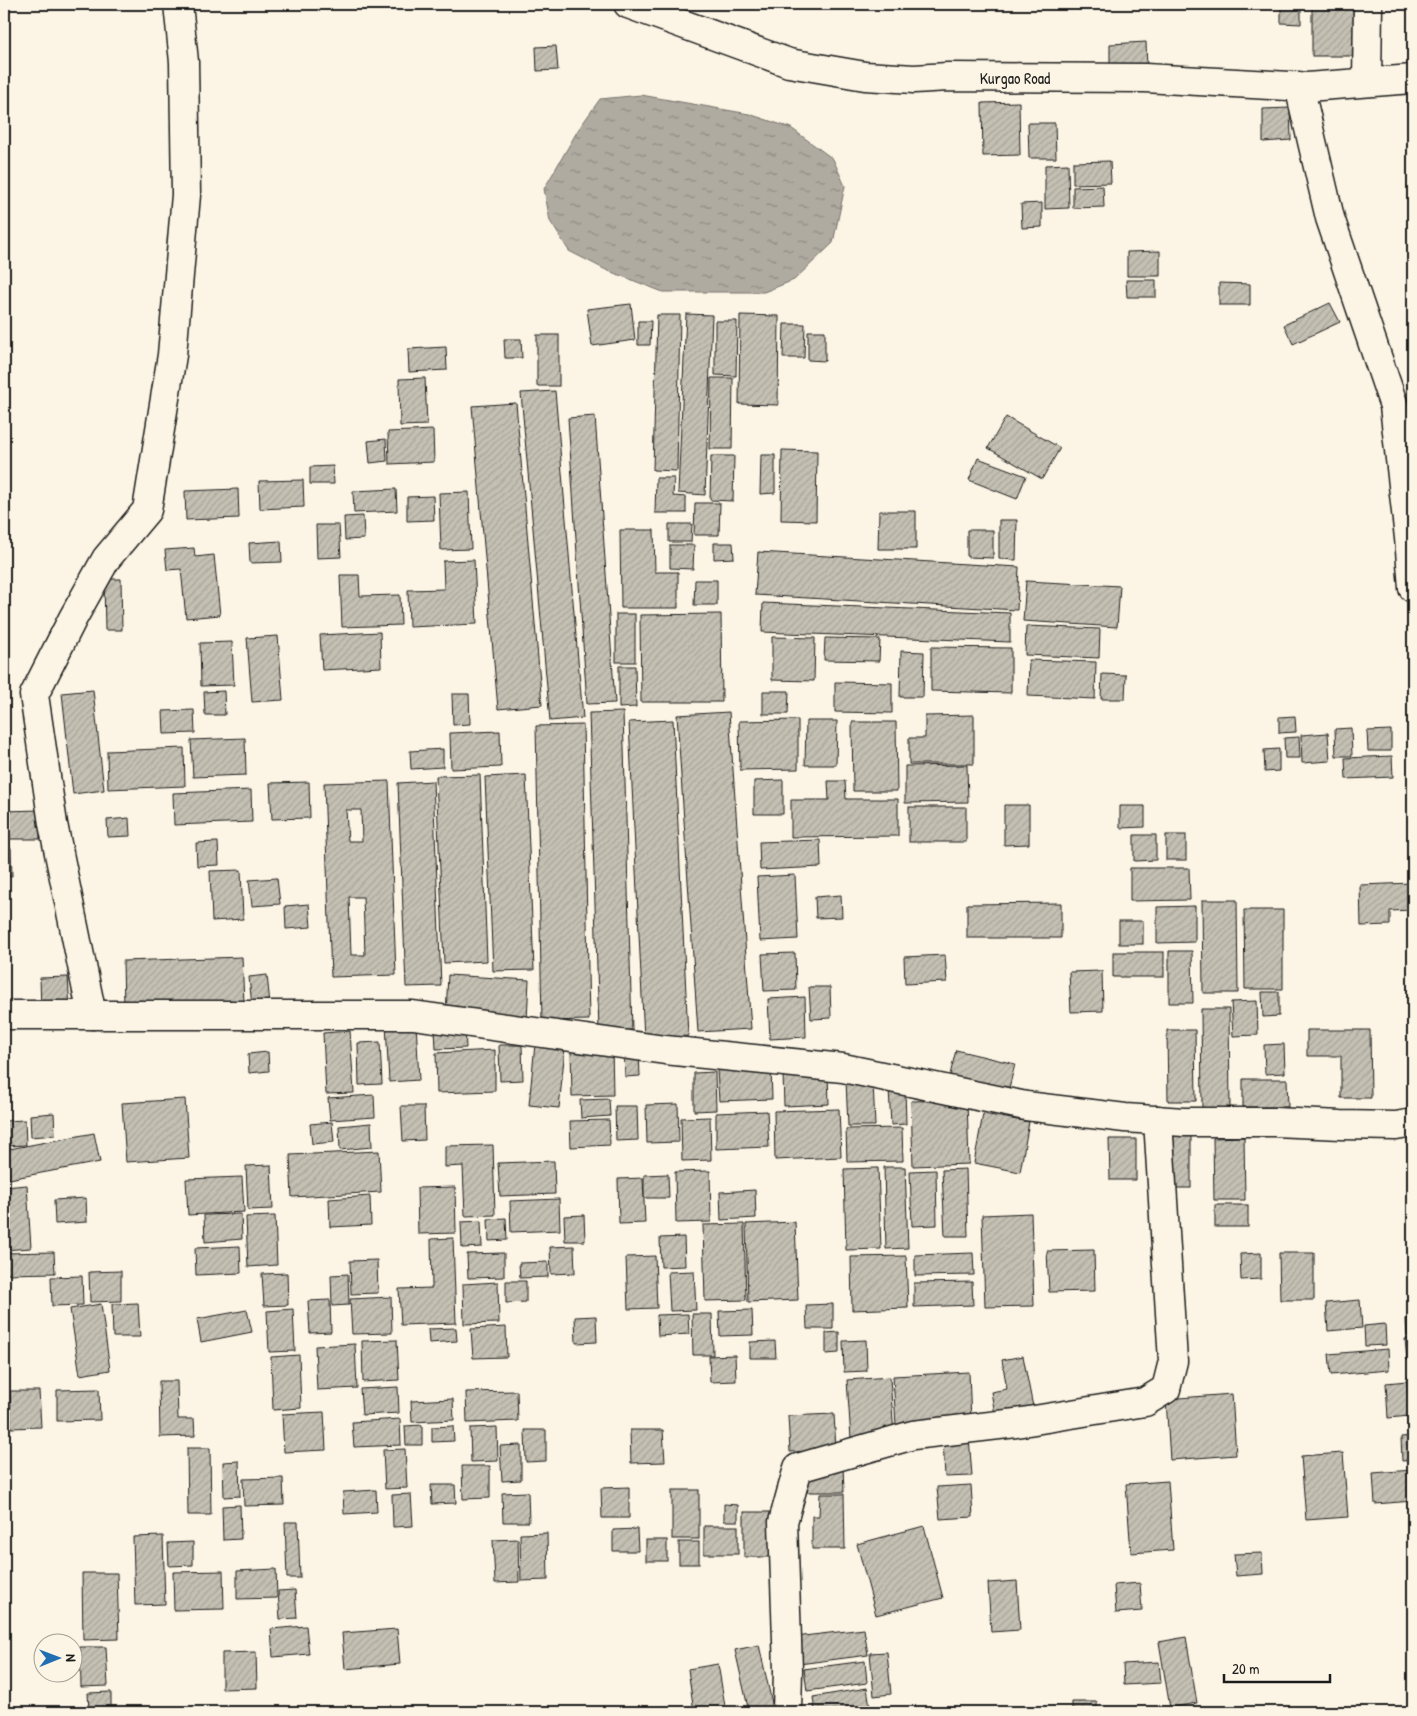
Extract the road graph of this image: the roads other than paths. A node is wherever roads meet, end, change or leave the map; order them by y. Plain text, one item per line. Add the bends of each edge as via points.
1 (178, 4) edge
2 (628, 4) edge
3 (1368, 4) edge
4 (1413, 79) edge
5 (1367, 82) junction
6 (1298, 86) junction
7 (1413, 588) edge
8 (4, 1015) edge
9 (92, 1015) junction
10 (1158, 1120) junction
11 (1413, 1123) edge
12 (787, 1712) edge

1 - 9 street via 184,62 186,195 172,355 147,510 106,559 34,695 53,824
2 - 6 street, Kurgao Road via 790,63 865,76 914,79 1145,78
3 - 5 street
4 - 5 street, Kurgao Road
5 - 6 street, Kurgao Road
6 - 7 street via 1330,218 1394,406
8 - 9 street
9 - 10 street via 413,1015 665,1050 843,1068 1026,1106
10 - 11 street via 1396,1126
10 - 12 street via 1173,1361 1166,1389 1145,1402 1016,1423 914,1435 798,1468 783,1522

